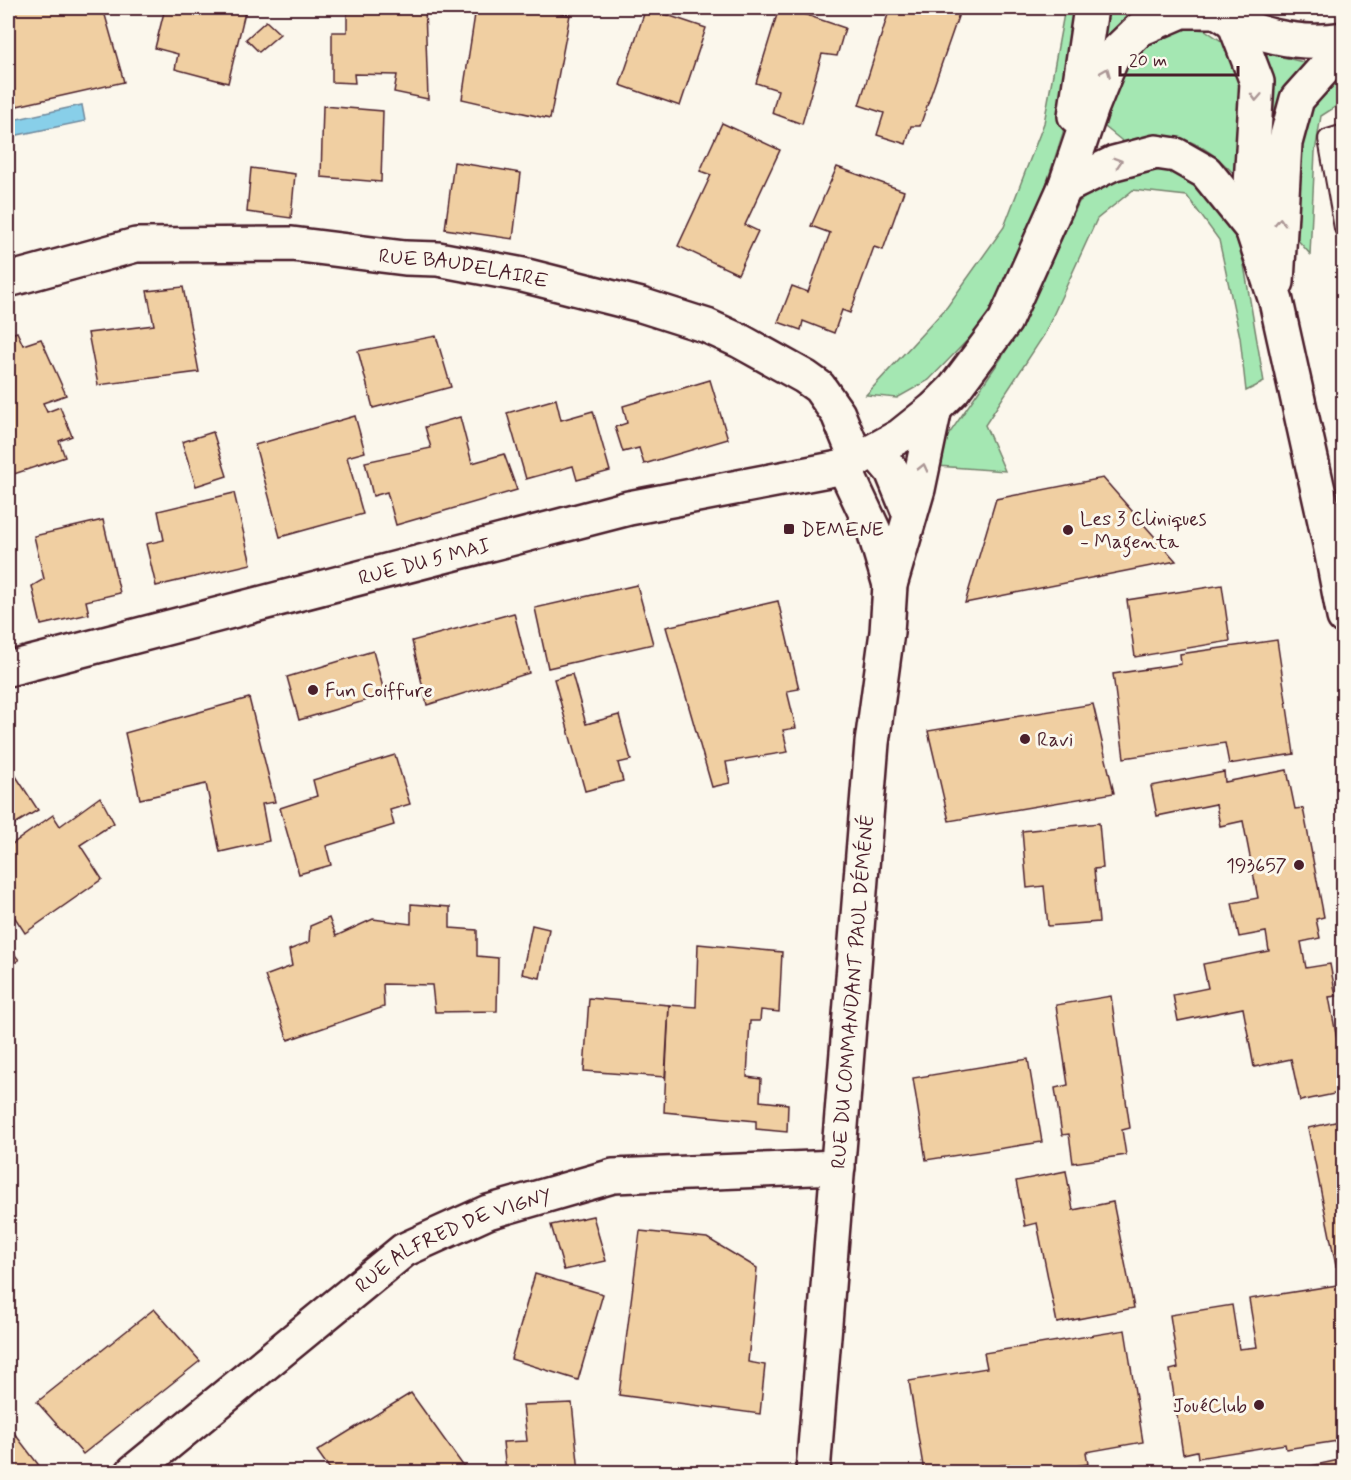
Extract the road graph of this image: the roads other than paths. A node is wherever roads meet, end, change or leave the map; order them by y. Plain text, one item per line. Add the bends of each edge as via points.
1 (1091, 8) edge
2 (1222, 14) edge
3 (1344, 39) edge
4 (1344, 55) edge
5 (1344, 134) edge
6 (1065, 187) junction
7 (1344, 228) edge
8 (1252, 229) junction
9 (8, 280) edge
10 (1276, 301) junction
11 (935, 408) junction
12 (858, 460) junction
13 (910, 515) junction
14 (1337, 539) edge
15 (890, 585) junction
16 (1344, 617) edge
17 (8, 669) edge
18 (838, 1167) junction
19 (133, 1473) edge
20 (813, 1473) edge

1 - 6 street
2 - 3 street via 1275,38 1320,43
6 -> 2 street via 1113,55 1140,28 1182,11
2 -> 8 street via 1257,82
10 -> 4 street via 1285,143 1297,99 1330,62
5 - 7 lane via 1328,139
6 -> 8 street via 1114,163 1156,152 1176,155 1206,172
6 - 11 street via 1005,321
8 - 10 street
9 - 12 street, RUE BAUDELAIRE via 136,246 248,244 292,244 438,259 524,275 707,326 805,376 819,387 838,414
10 - 14 street
11 - 12 street via 900,436
13 -> 11 street, RUE DU COMMANDANT PAUL DÉMÉNÉ
12 - 13 street via 892,471
12 - 15 street
12 - 17 street, RUE DU 5 MAI via 629,508
13 - 15 street, RUE DU COMMANDANT PAUL DÉMÉNÉ
14 - 16 street
15 - 18 street, RUE DU COMMANDANT PAUL DÉMÉNÉ via 872,743
18 - 19 street, RUE ALFRED DE VIGNY via 613,1176 488,1212 404,1250
18 - 20 street, RUE DU COMMANDANT PAUL DÉMÉNÉ

